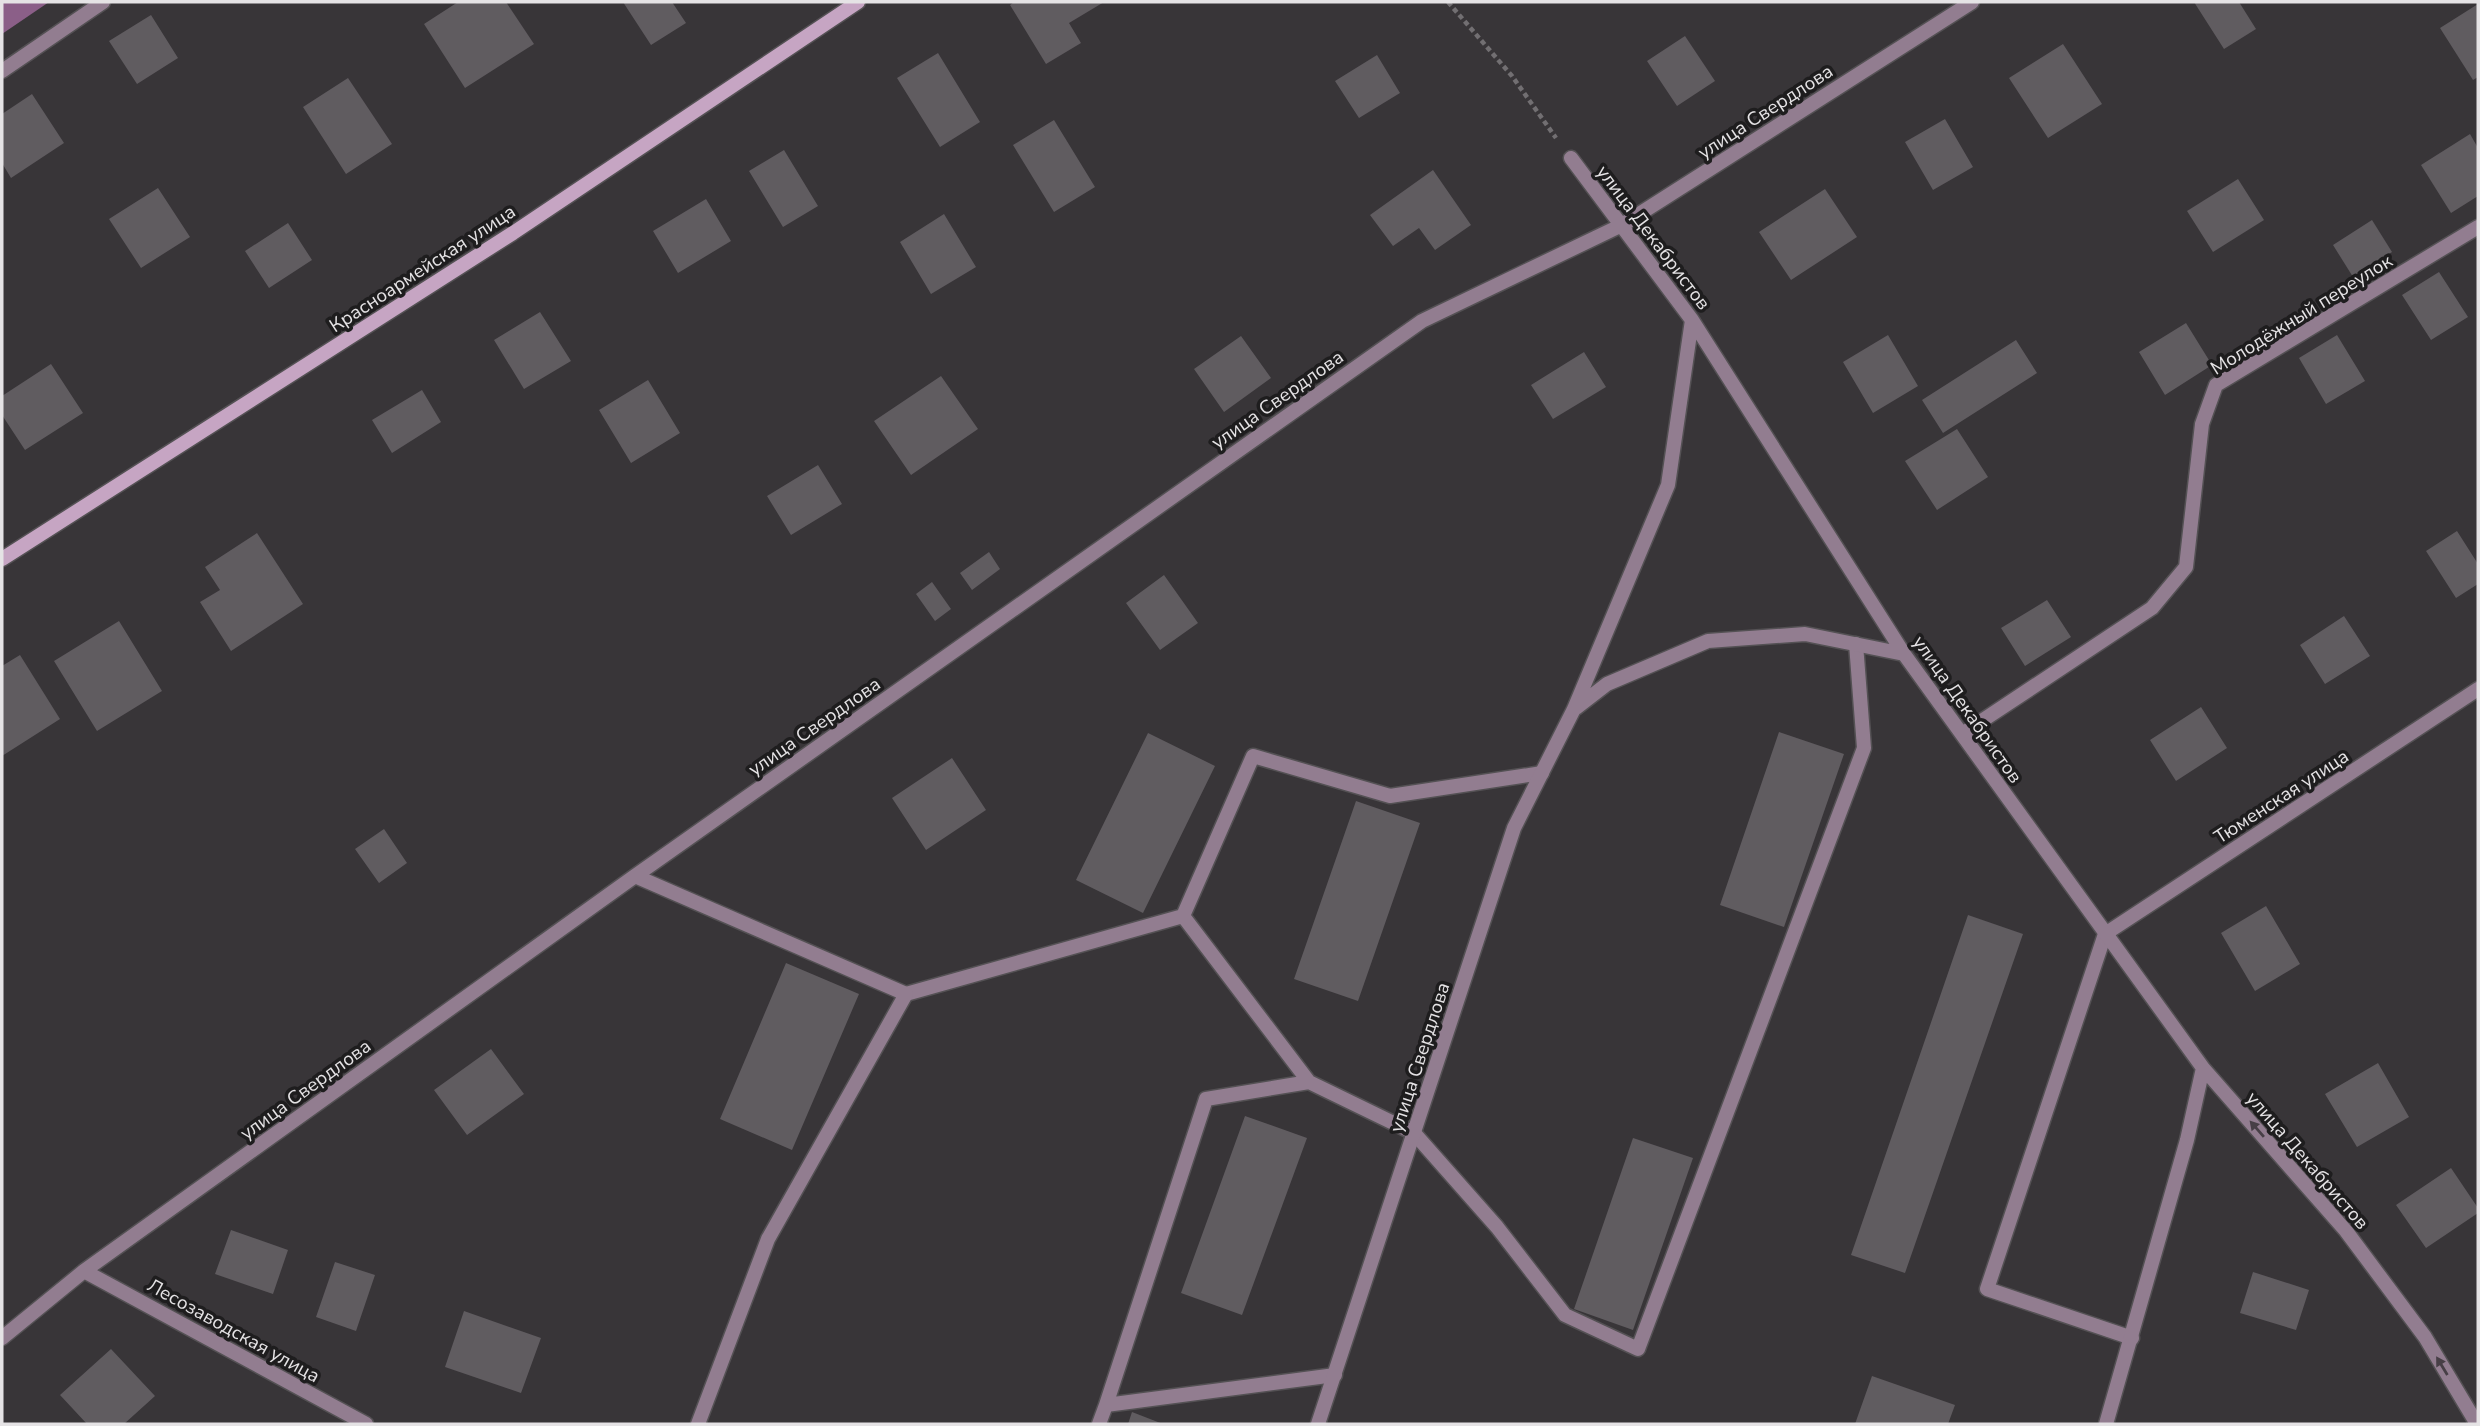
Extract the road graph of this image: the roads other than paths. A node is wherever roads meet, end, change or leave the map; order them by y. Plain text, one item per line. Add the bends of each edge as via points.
1 (103, 2) edge
2 (858, 2) edge
3 (1972, 2) edge
4 (2, 71) edge
5 (1571, 158) road end
6 (1622, 225) junction
7 (2478, 228) edge
8 (1692, 320) junction
9 (2, 559) edge
10 (1856, 644) junction
11 (1904, 654) junction
12 (2478, 689) edge
13 (1574, 709) junction
14 (1962, 734) junction
15 (1542, 773) junction
16 (635, 876) junction
17 (1184, 916) junction
18 (2105, 934) junction
19 (906, 993) junction
20 (2203, 1068) junction
21 (1309, 1082) junction
22 (1415, 1133) junction
23 (84, 1270) junction
24 (2, 1338) edge
25 (2132, 1338) junction
26 (1335, 1375) junction
27 (1106, 1405) junction
28 (366, 1424) edge
29 (698, 1424) edge
30 (1100, 1424) edge
31 (1318, 1424) edge
32 (2106, 1424) edge
33 (2477, 1424) edge

1 - 4 street
2 - 9 main road, Красноармейская улица via 513,233
3 - 6 street, улица Свердлова
5 - 6 street, улица Декабристов
6 - 8 street, улица Декабристов
6 - 16 street, улица Свердлова via 1422,321
7 - 14 street, Молодёжный переулок via 2216,385 2202,424 2186,567 2152,607
8 - 11 street, улица Декабристов
8 - 13 street, улица Свердлова via 1668,485
10 - 11 street, улица Свердлова
10 - 13 street, улица Свердлова via 1805,634 1708,641 1607,684
10 - 22 street via 1864,748 1638,1349 1564,1315 1497,1227
11 - 14 street, улица Декабристов
12 - 18 street, Тюменская улица
13 - 15 street, улица Свердлова
14 - 18 street, улица Декабристов
15 - 17 street via 1390,796 1252,756
15 - 22 street, улица Свердлова via 1514,828
16 - 19 street
16 - 23 street, улица Свердлова
17 - 19 street
17 - 21 street
18 - 20 street, улица Декабристов
18 - 25 street via 1987,1289
19 - 29 street via 768,1239
20 - 25 street
33 -> 20 street, улица Декабристов via 2425,1337 2346,1231
21 - 22 street
21 - 27 street via 1206,1098
22 - 26 street, улица Свердлова
23 - 24 street, улица Свердлова
23 - 28 street, Лесозаводская улица
25 - 32 street
26 - 27 street
26 - 31 street, улица Свердлова
27 - 30 street

